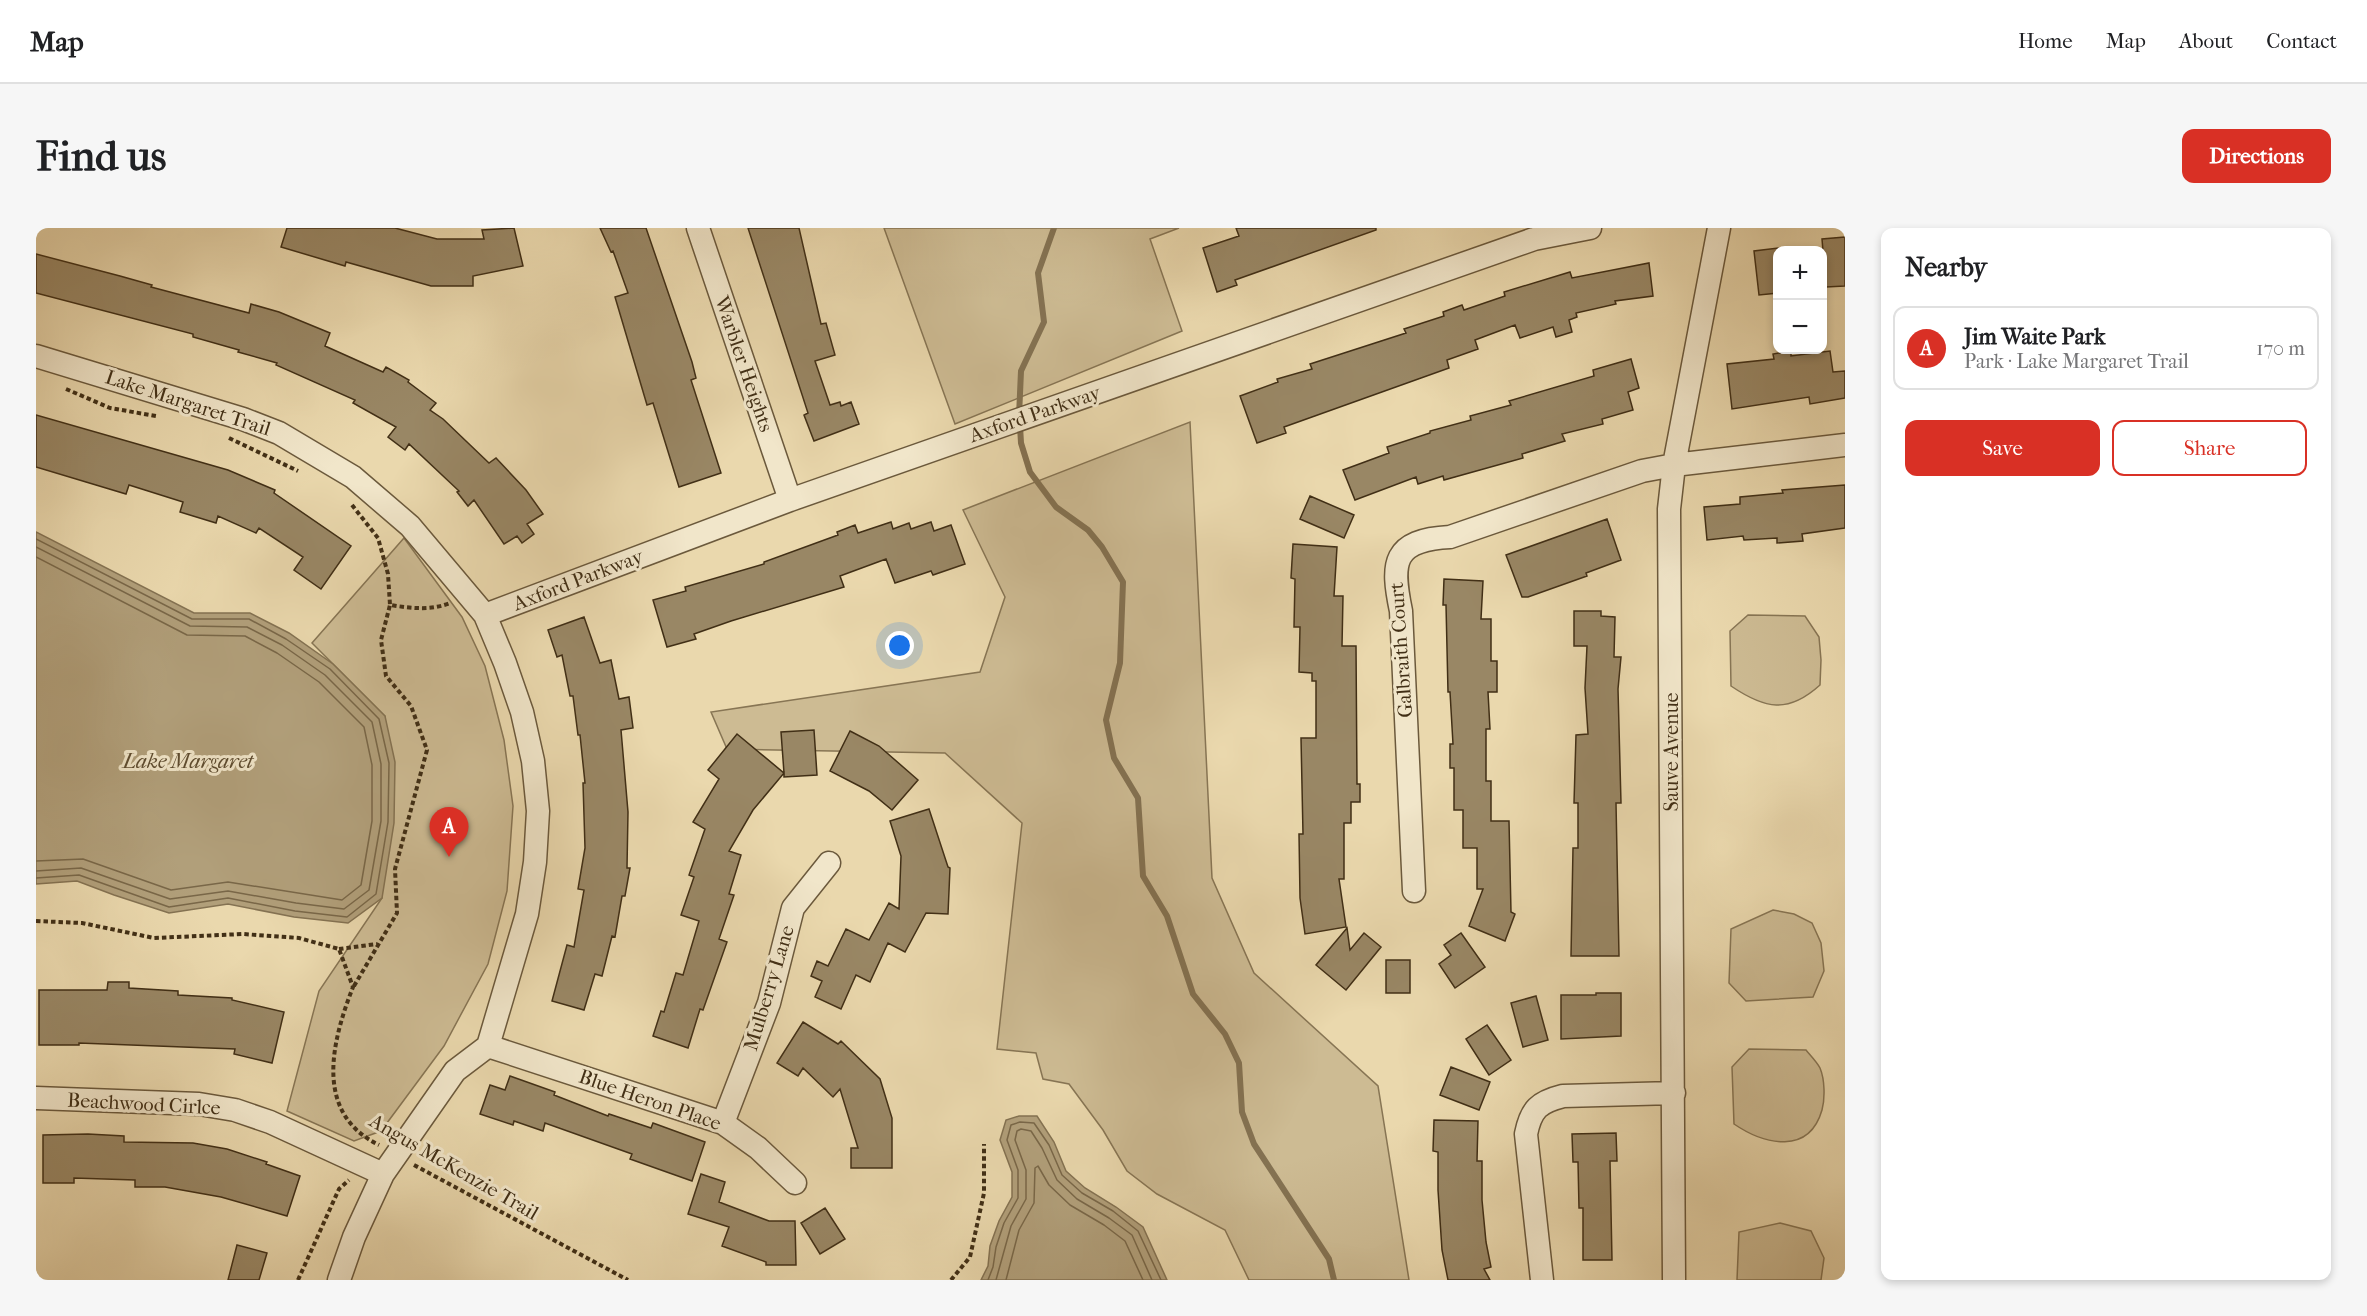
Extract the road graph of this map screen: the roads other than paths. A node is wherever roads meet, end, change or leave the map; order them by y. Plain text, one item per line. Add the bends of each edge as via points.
1 (698, 228) edge
2 (1590, 228) edge
3 (1719, 228) edge
4 (36, 356) edge
5 (1845, 445) edge
6 (1674, 465) junction
7 (790, 500) junction
8 (485, 615) junction
9 (829, 863) dead end
10 (1414, 891) dead end
11 (488, 1046) junction
12 (1674, 1093) junction
13 (36, 1098) edge
14 (723, 1123) junction
15 (382, 1174) junction
16 (795, 1183) dead end
17 (339, 1280) edge
18 (1542, 1280) edge
19 (1674, 1280) edge

1 - 7 street, Warbler Heights
2 - 7 street, Axford Parkway via 1534,239
3 - 6 street, Sauve Avenue
4 - 8 street, Lake Margaret Trail via 205,406 289,438 383,500
5 - 6 street
6 - 10 street, Galbraith Court via 1642,471 1450,537 1423,540 1396,564
6 - 12 street, Sauve Avenue via 1669,509
7 - 8 street, Axford Parkway
8 - 11 street, Lake Margaret Trail via 522,712 533,760 538,811 527,914
9 - 14 street, Mulberry Lane via 793,908 769,1003
11 - 14 street, Blue Heron Place
11 - 15 street via 455,1071
12 - 18 street via 1563,1096 1538,1106 1529,1119 1526,1134
12 - 19 street, Sauve Avenue
13 - 15 street, Beachwood Cirlce via 199,1104 235,1110
14 - 16 street, Blue Heron Place via 758,1148
15 - 17 street

